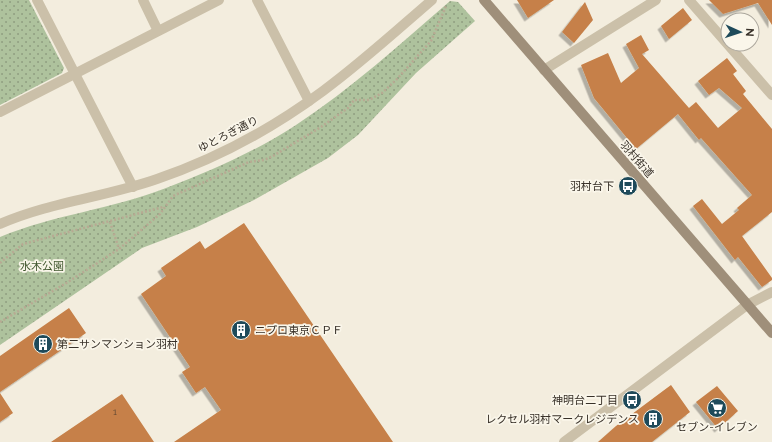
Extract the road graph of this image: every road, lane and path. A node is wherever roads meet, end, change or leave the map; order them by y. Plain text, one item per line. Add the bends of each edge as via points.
1 (37, 0) edge
2 (143, 0) edge
3 (219, 0) edge
4 (257, 0) edge
5 (432, 0) edge
6 (484, 0) edge
7 (656, 0) edge
8 (689, 0) edge
9 (446, 6) dead end
10 (158, 31) junction
11 (544, 70) junction
12 (75, 74) junction
13 (772, 95) edge
14 (309, 101) junction
15 (0, 112) edge
16 (133, 187) junction
17 (163, 207) junction
18 (110, 222) junction
19 (0, 224) edge
20 (119, 249) junction
21 (0, 263) edge
22 (772, 292) edge
23 (747, 305) junction
24 (0, 322) edge
25 (772, 333) edge
26 (568, 441) edge

1 - 12 street
2 - 10 street
3 - 10 street
4 - 14 street
5 - 14 street, ゆとろぎ通り via 360,62
6 - 11 main road, 羽村街道
7 - 11 street
8 - 13 street
9 - 17 path via 431,41 382,93 369,100 354,100 348,108 321,127 273,156 249,162 173,196
10 - 12 street
11 - 23 main road, 羽村街道
12 - 15 street
12 - 16 street
14 - 16 street, ゆとろぎ通り via 229,148
16 - 19 street, ゆとろぎ通り via 40,210
17 - 18 path
17 - 20 path via 160,214
18 - 20 path
18 - 21 path via 23,244
20 - 24 path
22 - 23 street
23 - 25 main road, 羽村街道
23 - 26 street

